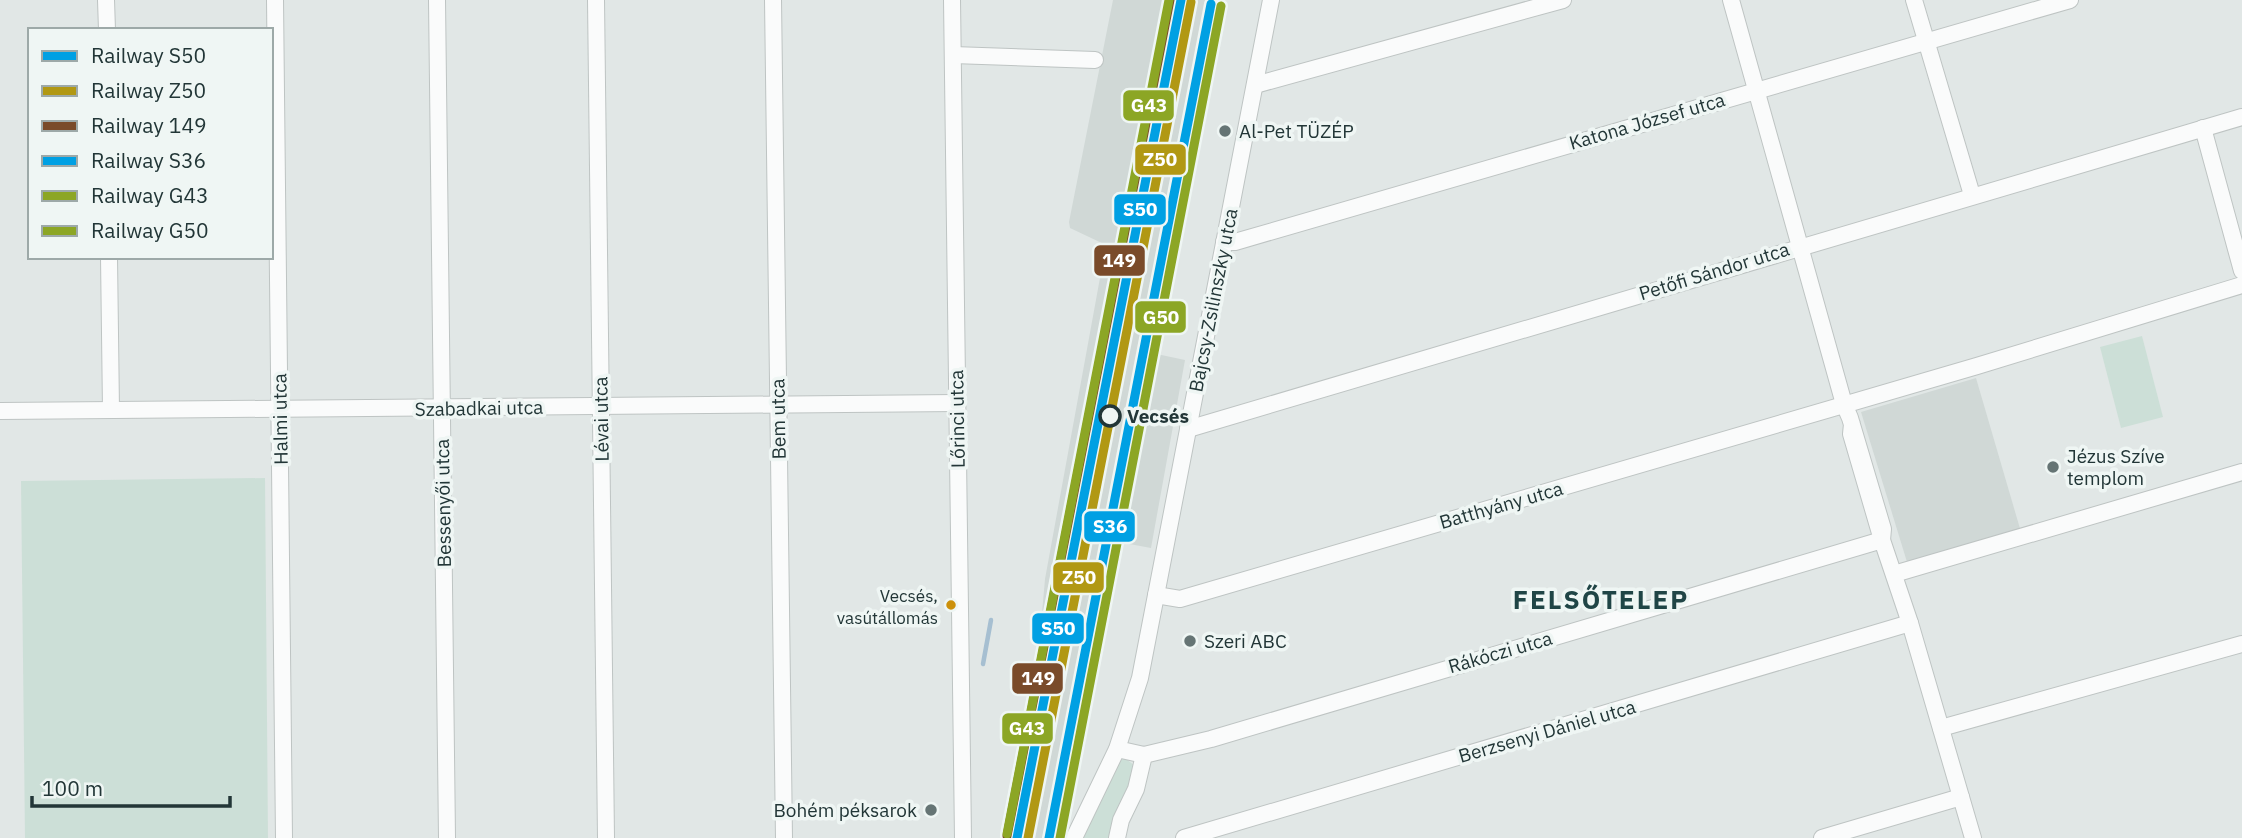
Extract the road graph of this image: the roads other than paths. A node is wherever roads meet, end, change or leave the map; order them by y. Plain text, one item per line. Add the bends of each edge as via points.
1 (106, 0) edge
2 (275, 0) edge
3 (437, 0) edge
4 (596, 0) edge
5 (773, 0) edge
6 (952, 0) edge
7 (1271, 0) edge
8 (1563, 0) edge
9 (1731, 0) edge
10 (1913, 0) edge
11 (2070, 0) edge
12 (107, 28) edge
13 (1926, 41) junction
14 (953, 55) junction
15 (1095, 60) dead end
16 (1255, 85) junction
17 (1757, 89) junction
18 (2242, 117) edge
19 (2203, 128) junction
20 (1972, 195) junction
21 (1224, 242) junction
22 (1800, 245) junction
23 (109, 259) edge
24 (2242, 271) edge
25 (2242, 285) edge
26 (957, 403) junction
27 (1844, 404) junction
28 (778, 405) junction
29 (600, 407) junction
30 (441, 408) junction
31 (279, 409) junction
32 (111, 410) junction
33 (0, 411) edge
34 (1188, 429) junction
35 (2242, 472) edge
36 (1882, 540) junction
37 (1894, 574) junction
38 (1156, 595) junction
39 (1910, 623) junction
40 (2242, 644) edge
41 (1941, 728) junction
42 (1117, 749) junction
43 (1144, 755) junction
44 (1961, 797) junction
45 (284, 838) edge
46 (447, 838) edge
47 (606, 838) edge
48 (784, 838) edge
49 (963, 838) edge
50 (1074, 838) edge
51 (1117, 838) edge
52 (1184, 838) edge
53 (1822, 838) edge
54 (1973, 838) edge

1 - 12 street
2 - 31 street, Halmi utca
3 - 30 street, Bessenyői utca
4 - 29 street, Lévai utca
5 - 28 street, Bem utca
6 - 14 street, Lőrinci utca
7 - 16 street, Bajcsy-Zsilinszky utca
8 - 16 street
9 - 17 street
10 - 13 street
11 - 13 street, Katona József utca
13 - 17 street, Katona József utca
13 - 20 street
14 - 15 street
14 - 26 street, Lőrinci utca
16 - 21 street, Bajcsy-Zsilinszky utca
17 - 21 street, Katona József utca
17 - 22 street
18 - 19 street, Petőfi Sándor utca
19 - 20 street, Petőfi Sándor utca
19 - 24 street
20 - 22 street, Petőfi Sándor utca
21 - 34 street, Bajcsy-Zsilinszky utca
22 - 27 street
22 - 34 street, Petőfi Sándor utca
23 - 32 street
25 - 27 street, Batthyány utca
26 - 28 street, Szabadkai utca
26 - 49 street, Lőrinci utca
27 - 36 street
27 - 38 street, Batthyány utca via 1180,599
28 - 29 street, Szabadkai utca
28 - 48 street, Bem utca
29 - 30 street, Szabadkai utca
29 - 47 street, Lévai utca
30 - 31 street, Szabadkai utca
30 - 46 street, Bessenyői utca
31 - 32 street, Szabadkai utca
31 - 45 street, Halmi utca
32 - 33 street, Szabadkai utca
34 - 38 street, Bajcsy-Zsilinszky utca
35 - 37 street
36 - 37 street
36 - 43 street, Rákóczi utca
37 - 39 street
38 - 42 street, Bajcsy-Zsilinszky utca via 1135,699
39 - 41 street
39 - 52 street, Berzsenyi Dániel utca
40 - 41 street
41 - 44 street
42 - 43 street, Rákóczi utca
42 - 50 street, Bajcsy-Zsilinszky utca
43 - 51 street
44 - 53 street
44 - 54 street

